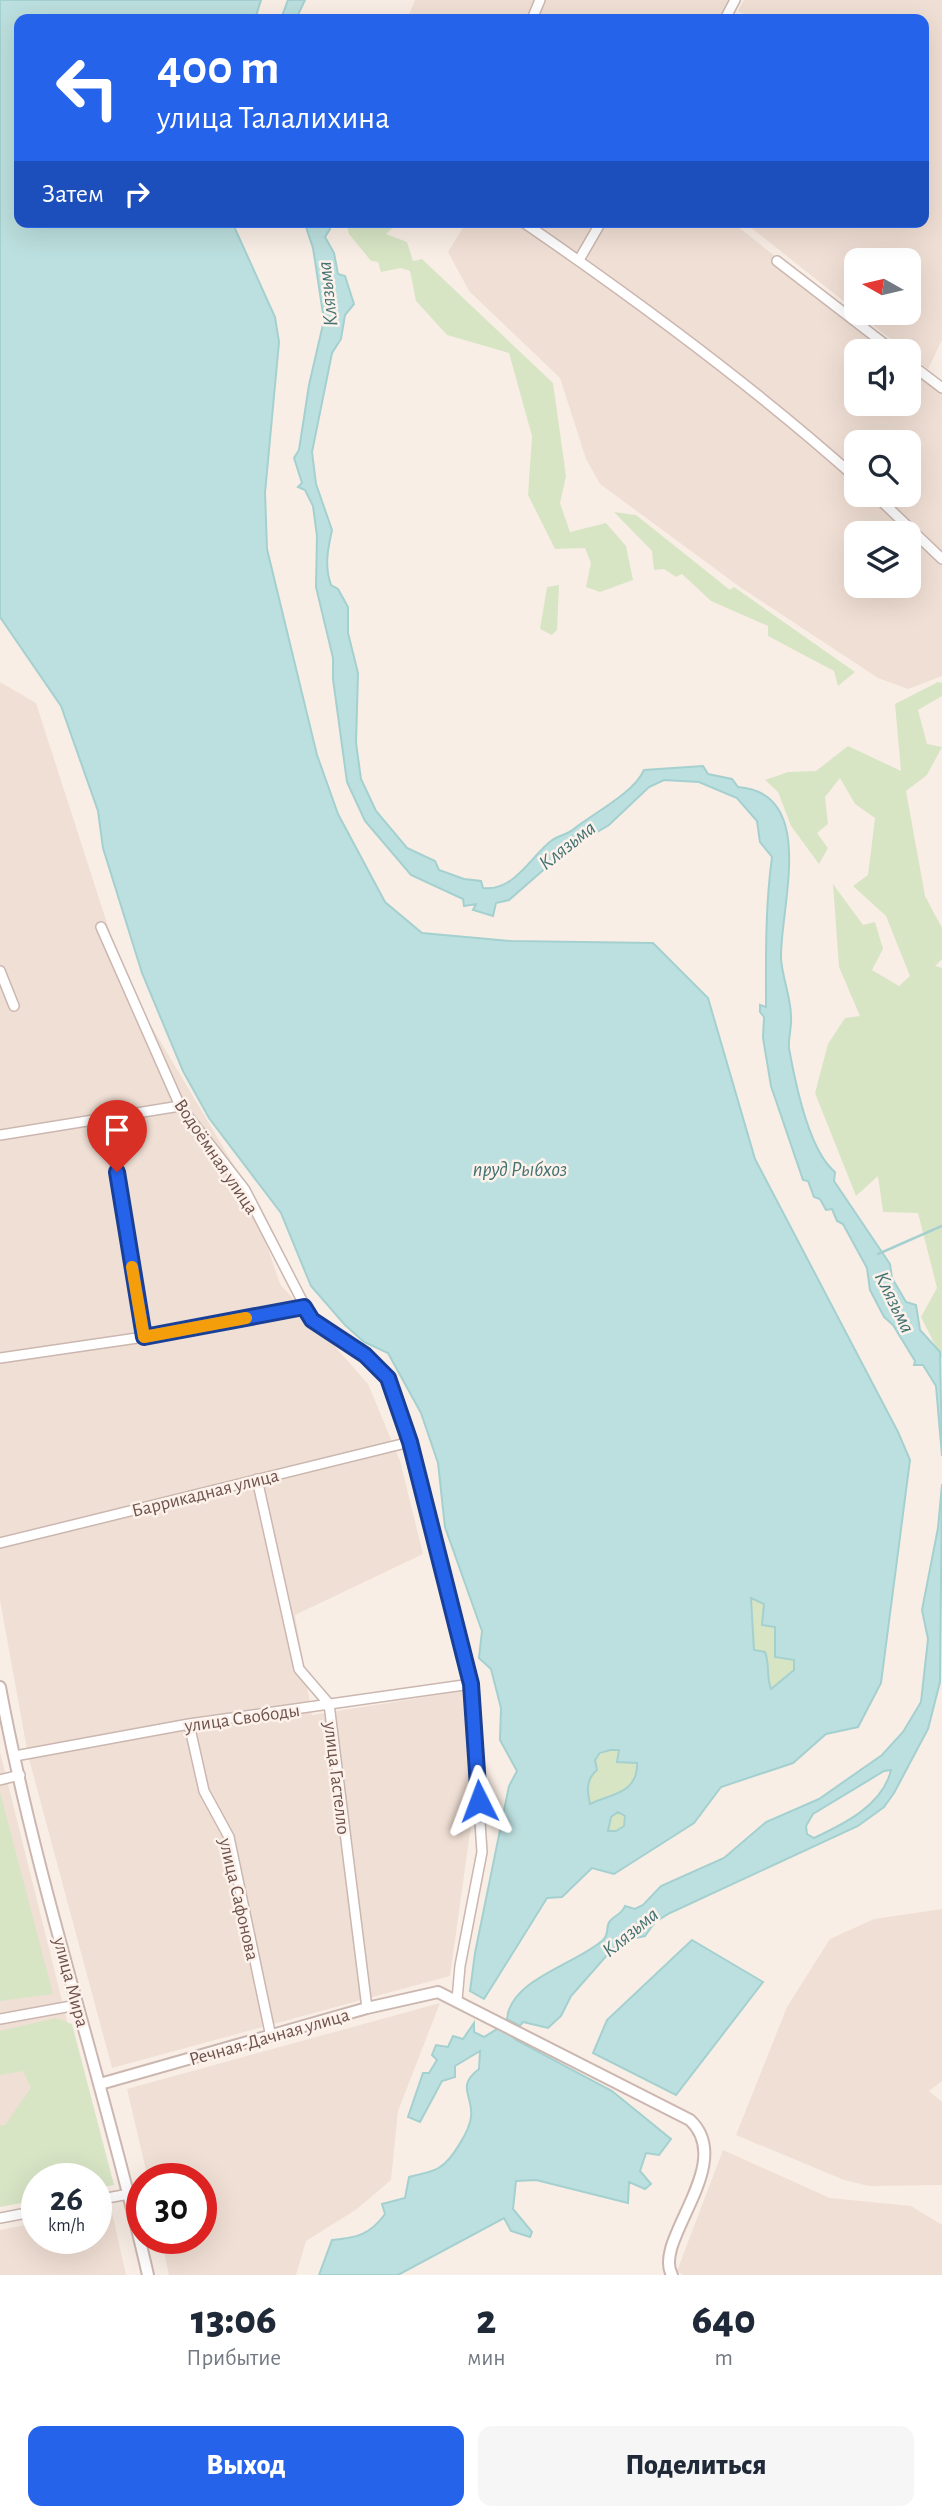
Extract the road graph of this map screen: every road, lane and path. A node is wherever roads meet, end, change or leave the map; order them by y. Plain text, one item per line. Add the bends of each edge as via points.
1 (532, 228) edge
2 (598, 228) edge
3 (579, 260) junction
4 (777, 261) dead end
5 (878, 339) edge
6 (921, 372) edge
7 (942, 388) edge
8 (844, 467) edge
9 (888, 507) edge
10 (942, 559) edge
11 (101, 927) dead end
12 (0, 971) edge
13 (14, 1006) dead end
14 (180, 1106) junction
15 (108, 1118) junction
16 (0, 1135) edge
17 (304, 1307) junction
18 (144, 1337) junction
19 (0, 1358) edge
20 (410, 1442) junction
21 (257, 1479) junction
22 (0, 1543) edge
23 (471, 1684) junction
24 (0, 1687) edge
25 (329, 1704) junction
26 (189, 1724) junction
27 (15, 1756) junction
28 (20, 1775) junction
29 (0, 1780) edge
30 (457, 2000) junction
31 (77, 2005) junction
32 (367, 2008) junction
33 (0, 2020) edge
34 (271, 2037) junction
35 (100, 2084) junction
36 (126, 2182) edge
37 (21, 2214) edge
38 (0, 2218) edge
39 (143, 2254) edge
40 (148, 2275) edge
41 (672, 2275) edge

1 - 3 street
2 - 3 street
3 - 8 street
4 - 5 street
6 - 7 street
9 - 10 street
11 - 14 street, Водоёмная улица
12 - 13 street
14 - 15 street
14 - 17 street, Водоёмная улица via 245,1190
15 - 16 street
15 - 18 street
17 - 18 street
17 - 20 street, Водоёмная улица via 312,1320 365,1355 388,1378
18 - 19 street
20 - 21 street, Баррикадная улица
20 - 23 street, Водоёмная улица
21 - 22 street, Баррикадная улица
21 - 25 street, улица Гастелло via 299,1669
23 - 25 street, улица Свободы
23 - 30 street, Водоёмная улица via 482,1852
24 - 27 street, улица Мира
25 - 26 street, улица Свободы
25 - 32 street, улица Гастелло
26 - 27 street, улица Свободы
26 - 34 street, улица Сафонова via 205,1791 229,1837
27 - 28 street, улица Мира
28 - 29 street
28 - 31 street, улица Мира
30 - 32 street, Речная-Дачная улица via 438,1992
30 - 41 street via 690,2120 700,2130 705,2151 698,2182 667,2260
31 - 33 street
31 - 35 street, улица Мира
32 - 34 street, Речная-Дачная улица
34 - 35 street, Речная-Дачная улица
35 - 36 street, улица Мира
37 - 38 street
39 - 40 street, улица Мира

